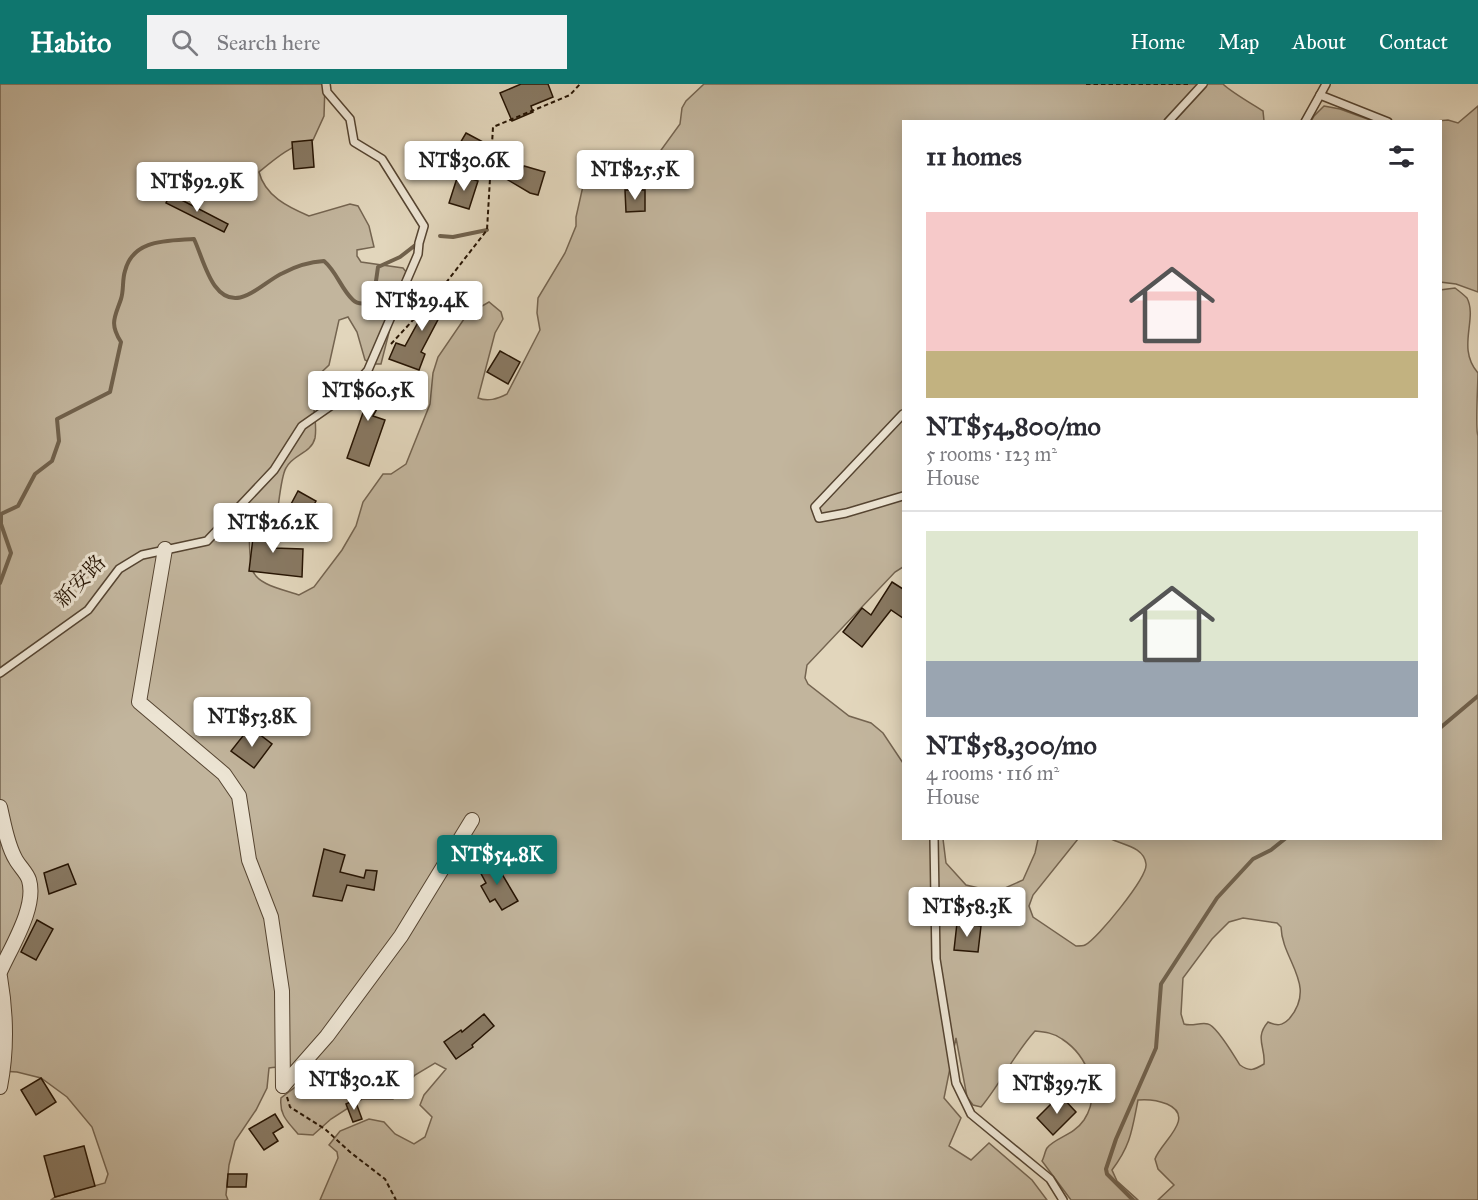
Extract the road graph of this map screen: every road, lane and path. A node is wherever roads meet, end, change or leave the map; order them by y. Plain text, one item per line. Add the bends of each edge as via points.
1 (326, 84) edge
2 (580, 84) edge
3 (1086, 84) edge
4 (1202, 84) edge
5 (1326, 84) edge
6 (1320, 95) junction
7 (1170, 120) edge
8 (1306, 120) edge
9 (1383, 120) edge
10 (391, 344) dead end
11 (902, 415) edge
12 (902, 496) edge
13 (165, 549) junction
14 (0, 673) edge
15 (0, 807) edge
16 (472, 820) dead end
17 (934, 840) edge
18 (0, 972) edge
19 (0, 977) edge
20 (283, 1086) junction
21 (0, 1087) edge
22 (396, 1200) edge
23 (1063, 1200) edge

1 - 13 lane, 新安路 via 327,92 350,118 354,142 382,159 424,226 418,254 368,370 345,396 302,426 274,470 207,541
2 - 10 path via 570,95 493,127 487,230 438,293
3 - 4 path
4 - 7 lane
5 - 6 lane
6 - 8 lane
6 - 9 lane
11 - 12 lane via 814,507 819,518
13 - 14 lane, 新安路 via 142,555 119,569 88,610
13 - 20 street via 139,702 224,774 239,796 249,861 273,928 282,991
15 - 18 street via 15,859 28,879 31,897
16 - 20 street via 401,936 327,1036
17 - 23 lane via 936,959 956,1083 971,1114 1050,1179
19 - 21 street via 5,1064
20 - 22 path via 290,1107 326,1129 385,1179

